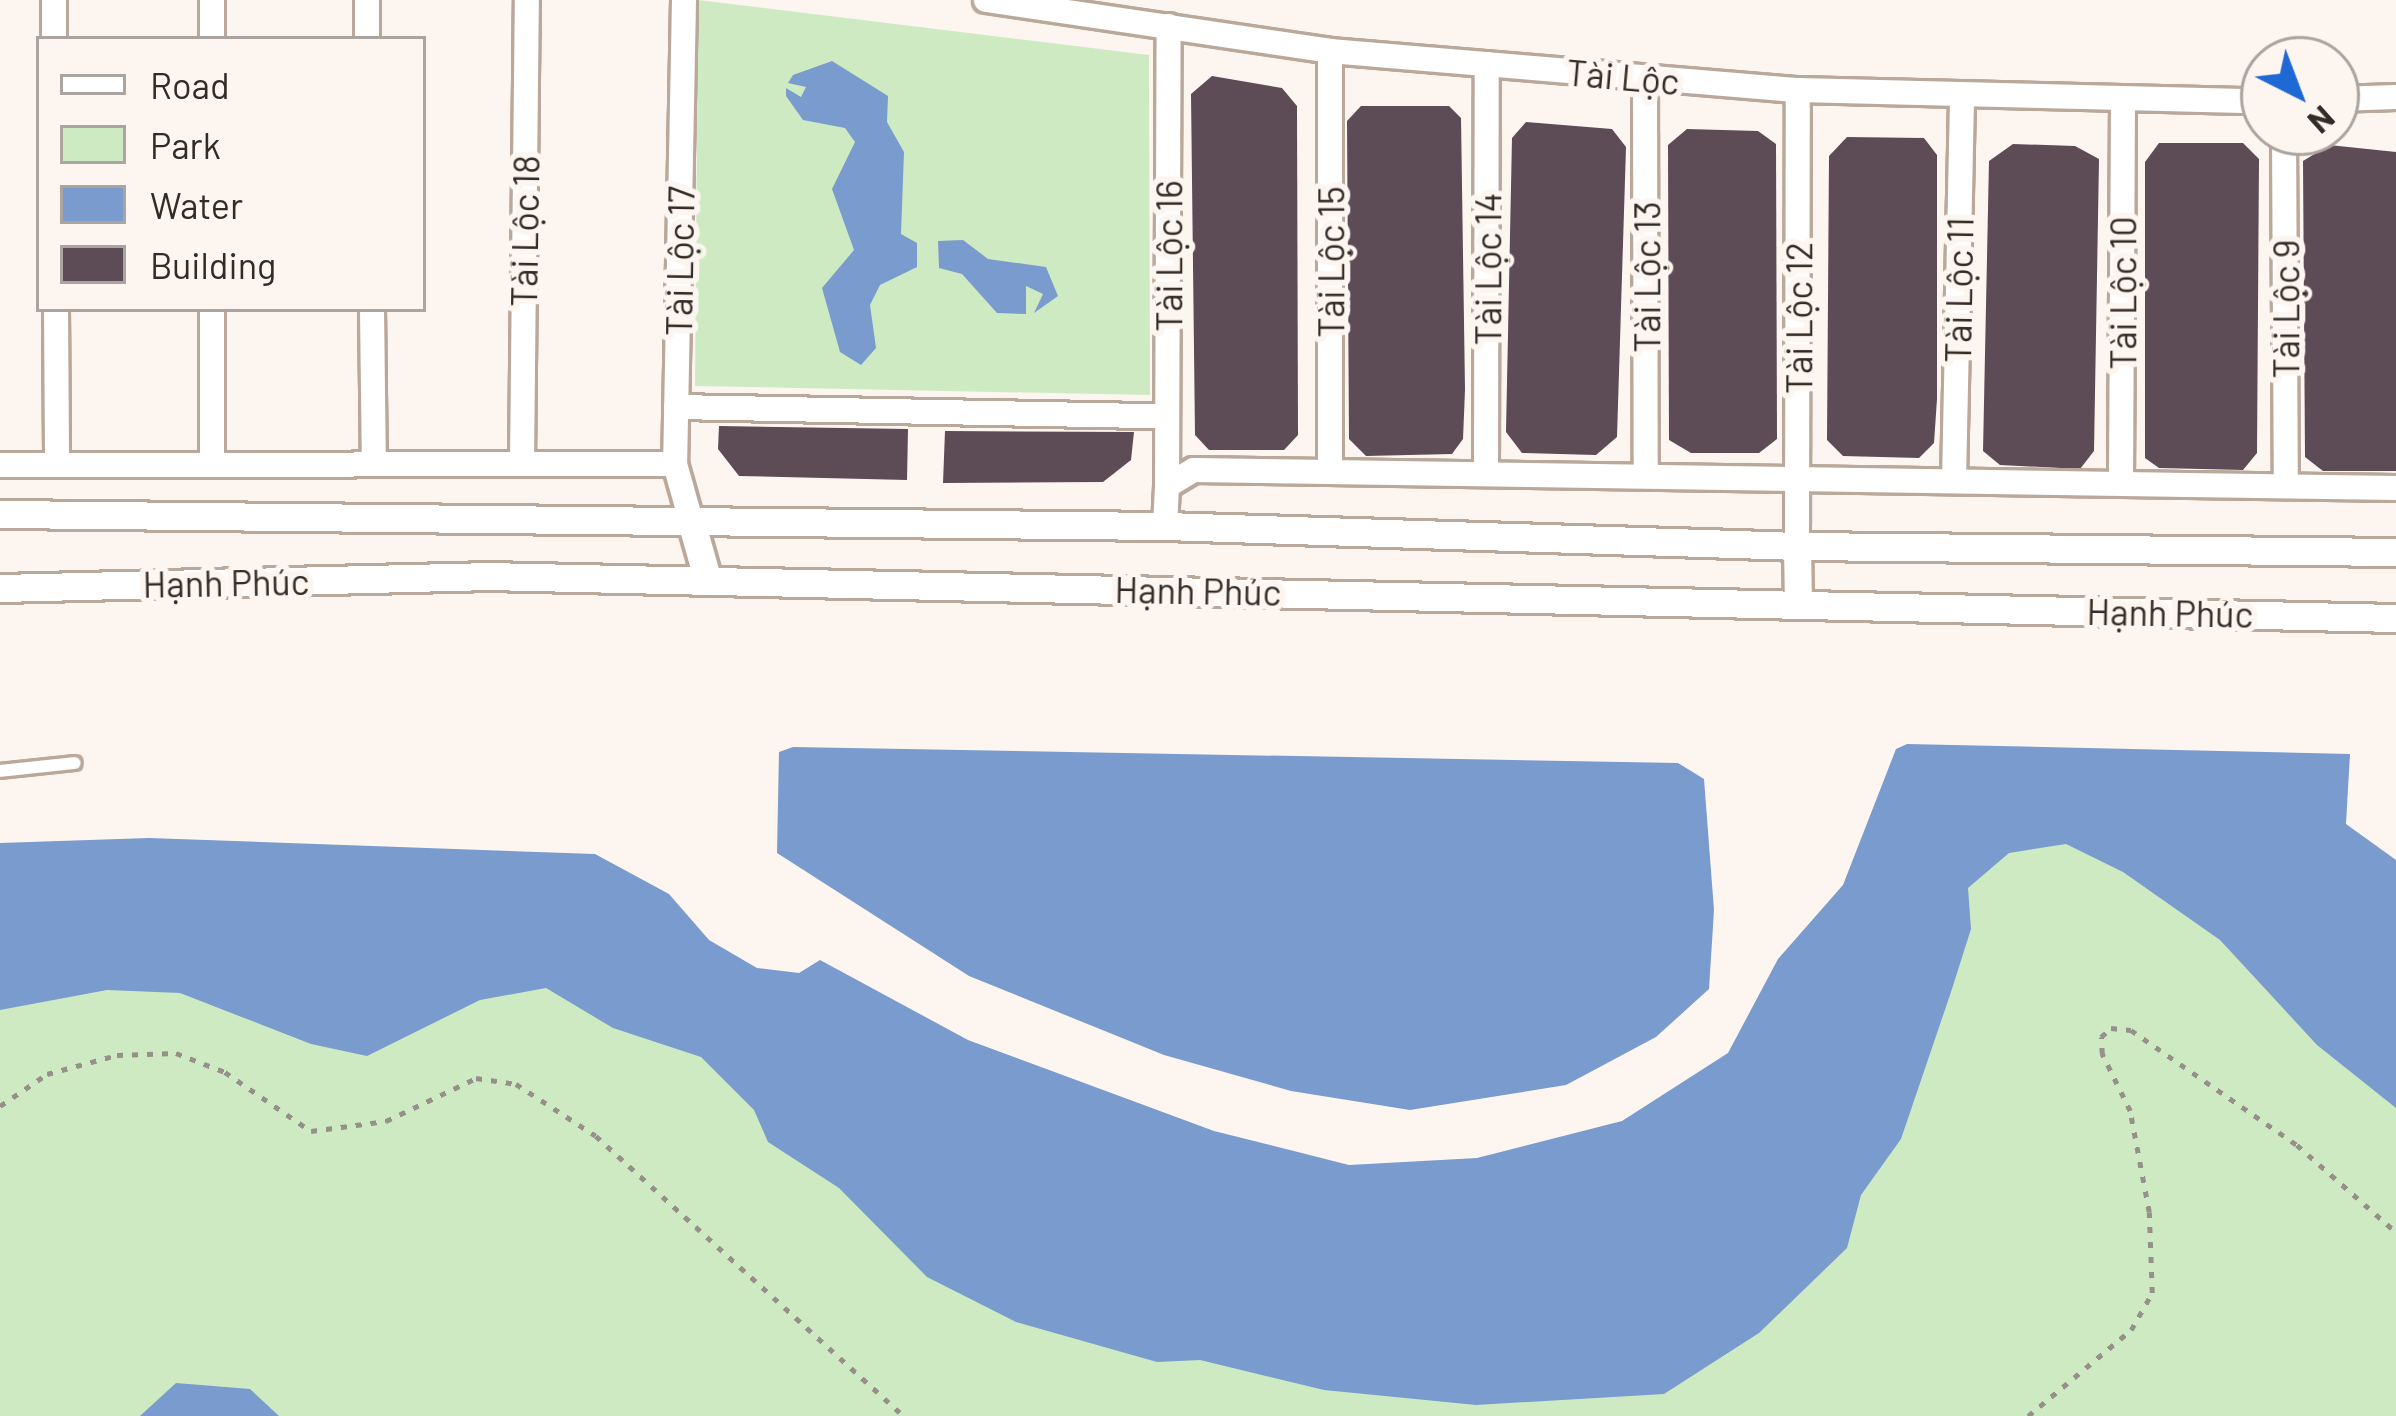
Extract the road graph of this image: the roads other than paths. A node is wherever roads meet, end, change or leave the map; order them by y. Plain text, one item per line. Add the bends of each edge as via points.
1 (54, 0) edge
2 (212, 0) edge
3 (367, 0) edge
4 (527, 0) edge
5 (684, 0) edge
6 (986, 0) edge
7 (1169, 26) junction
8 (54, 36) edge
9 (212, 36) edge
10 (367, 36) edge
11 (1330, 51) junction
12 (1487, 64) junction
13 (1646, 78) junction
14 (1798, 90) junction
15 (2396, 97) edge
16 (2360, 98) edge
17 (1962, 99) junction
18 (2240, 101) edge
19 (2123, 102) junction
20 (2284, 156) edge
21 (56, 312) edge
22 (212, 312) edge
23 (372, 312) edge
24 (676, 407) junction
25 (1167, 416) junction
26 (522, 462) junction
27 (374, 463) junction
28 (212, 464) junction
29 (675, 464) junction
30 (0, 465) edge
31 (57, 465) junction
32 (1330, 472) junction
33 (1486, 474) junction
34 (1646, 476) junction
35 (1798, 478) junction
36 (1954, 481) junction
37 (2120, 483) junction
38 (1167, 486) junction
39 (2286, 486) junction
40 (2396, 488) edge
41 (0, 514) edge
42 (691, 521) junction
43 (1165, 526) junction
44 (1797, 546) junction
45 (2396, 552) edge
46 (708, 580) junction
47 (0, 588) edge
48 (1798, 602) junction
49 (2396, 618) edge
50 (75, 763) dead end
51 (0, 771) edge

1 - 8 street
2 - 9 street
3 - 10 street
4 - 26 street, Tài Lộc 18
5 - 24 street, Tài Lộc 17
6 - 7 street, Tài Lộc
7 - 11 street, Tài Lộc
7 - 25 street, Tài Lộc 16
11 - 12 street, Tài Lộc
11 - 32 street, Tài Lộc 15
12 - 13 street, Tài Lộc
12 - 33 street, Tài Lộc 14
13 - 14 street, Tài Lộc
13 - 34 street, Tài Lộc 13
14 - 17 street, Tài Lộc
14 - 35 street, Tài Lộc 12
15 - 16 street
17 - 19 street, Tài Lộc
17 - 36 street, Tài Lộc 11
18 - 19 street, Tài Lộc
19 - 37 street, Tài Lộc 10
20 - 39 street, Tài Lộc 9
21 - 31 street
22 - 28 street
23 - 27 street
24 - 25 street
24 - 29 street, Tài Lộc 17
25 - 38 street, Tài Lộc 16
26 - 27 street
26 - 29 street
27 - 28 street
28 - 31 street
29 - 42 street, Tài Lộc 17
30 - 31 street
32 - 33 street
32 - 38 street via 1195,470
33 - 34 street
34 - 35 street
35 - 36 street
35 - 44 street, Tài Lộc 12
36 - 37 street
37 - 39 street
38 - 43 street, Tài Lộc 16
39 - 40 street
41 - 42 street, Hạnh Phúc
42 - 43 street, Hạnh Phúc
42 - 46 street
43 - 44 street, Hạnh Phúc
44 - 45 street, Hạnh Phúc
44 - 48 street
46 - 47 street, Hạnh Phúc via 486,576
46 - 48 street, Hạnh Phúc
48 - 49 street, Hạnh Phúc
50 - 51 lane

